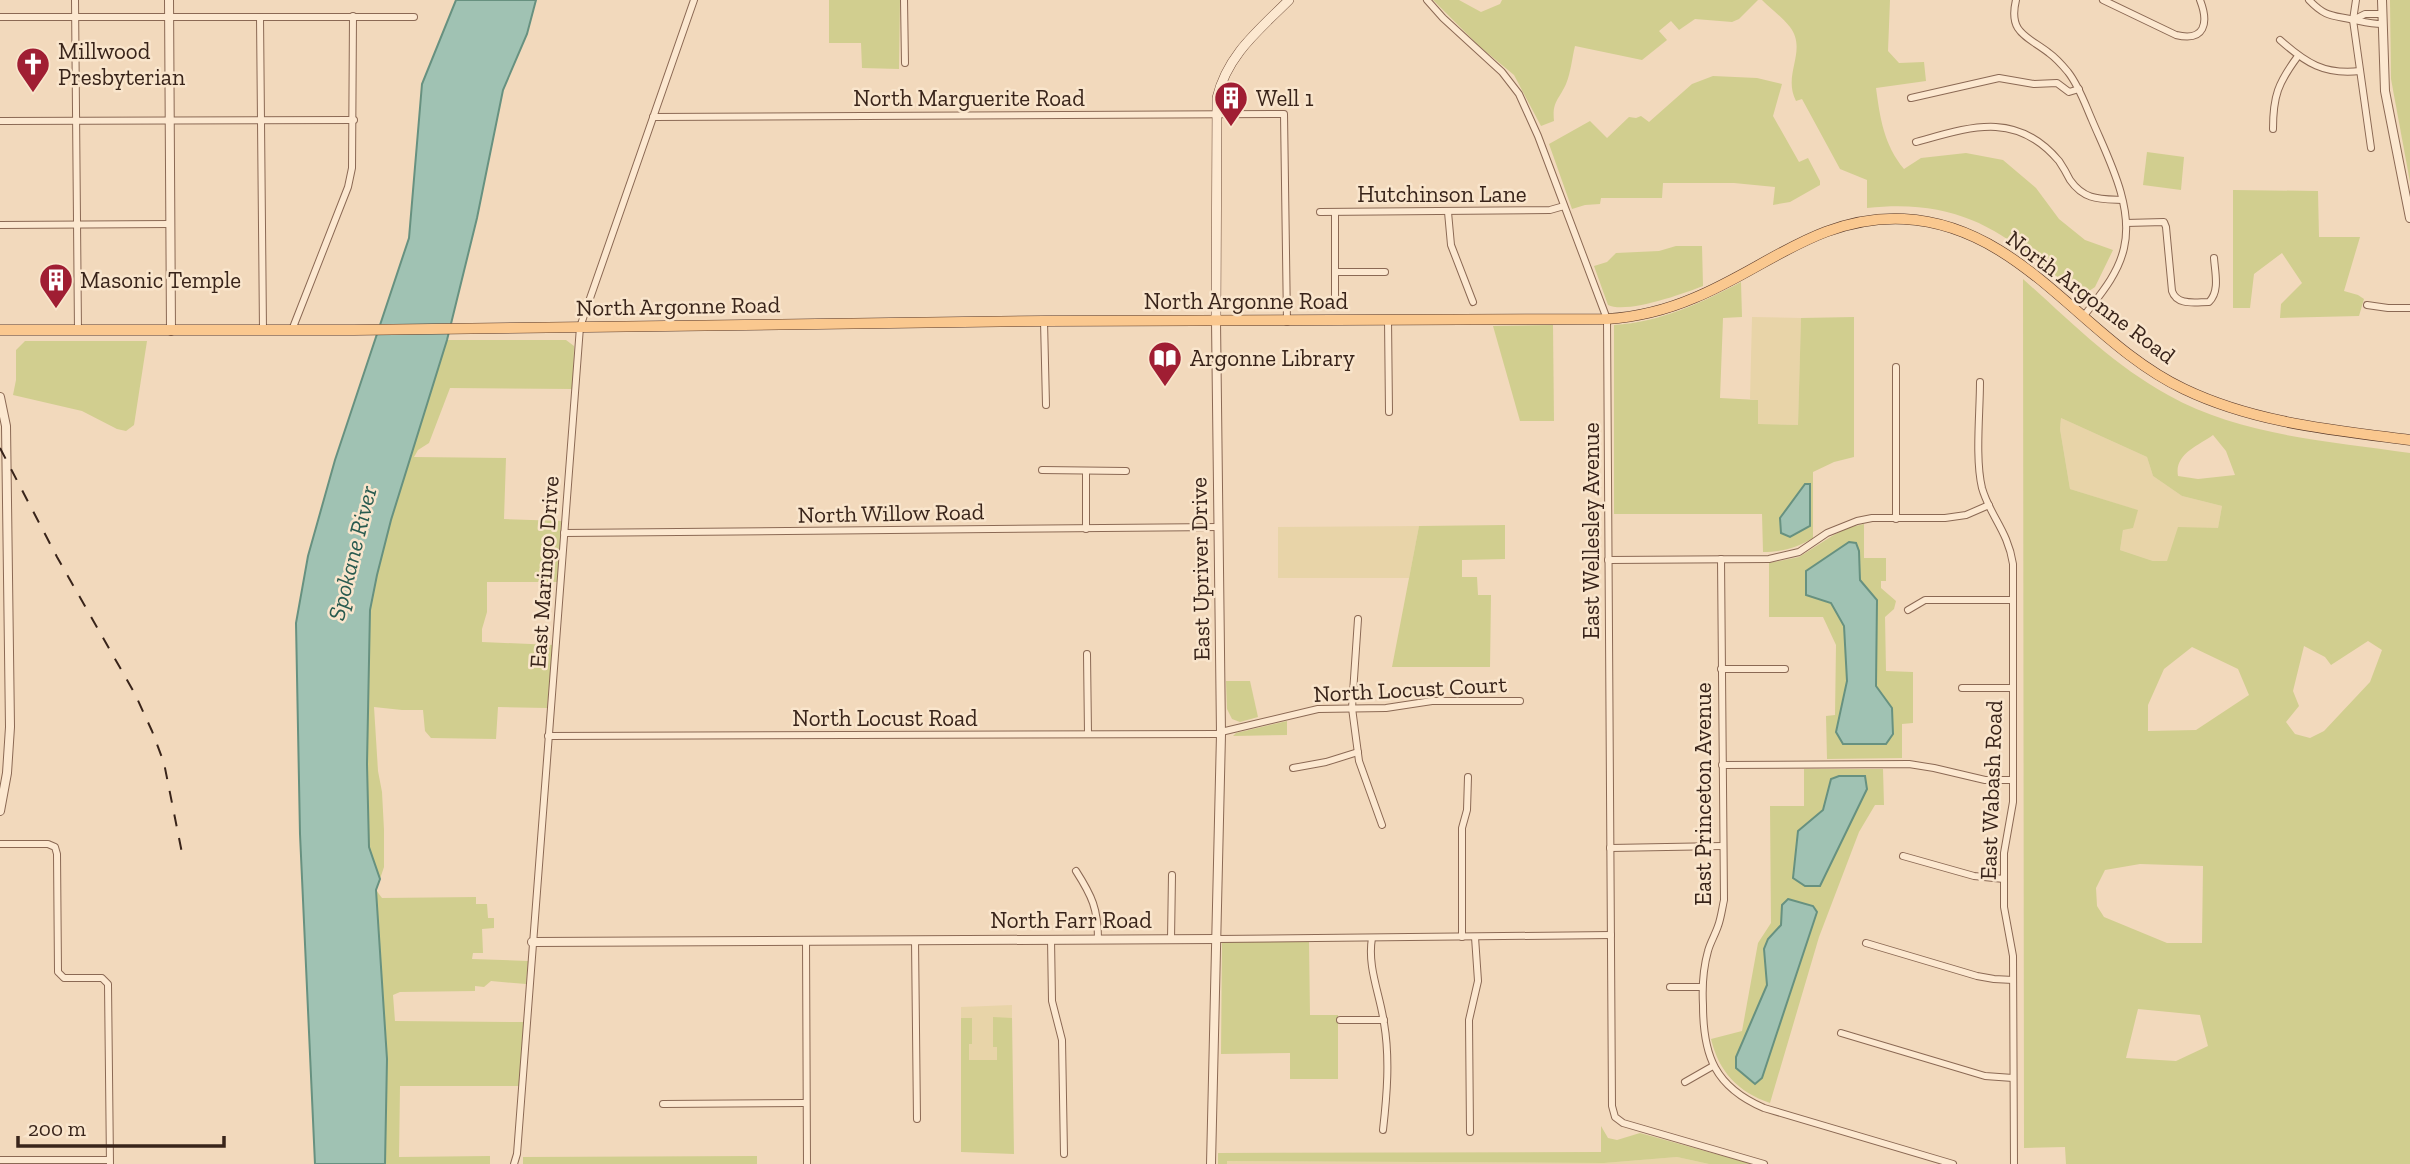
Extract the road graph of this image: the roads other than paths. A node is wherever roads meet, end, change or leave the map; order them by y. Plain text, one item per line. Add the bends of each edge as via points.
1 (75, 0) edge
2 (169, 0) edge
3 (694, 0) edge
4 (904, 0) edge
5 (1289, 0) edge
6 (1427, 0) edge
7 (2016, 0) edge
8 (2102, 0) edge
9 (2200, 0) edge
10 (2309, 0) edge
11 (2356, 0) edge
12 (2382, 0) edge
13 (2382, 14) junction
14 (353, 16) junction
15 (414, 16) dead end
16 (76, 17) junction
17 (260, 17) junction
18 (0, 18) edge
19 (169, 18) junction
20 (2353, 20) junction
21 (2382, 24) junction
22 (2280, 40) dead end
23 (2298, 56) junction
24 (905, 63) dead end
25 (2360, 71) junction
26 (2079, 89) junction
27 (1911, 98) dead end
28 (1215, 114) junction
29 (653, 117) junction
30 (260, 120) junction
31 (354, 120) junction
32 (0, 121) edge
33 (76, 121) junction
34 (170, 121) junction
35 (2273, 129) dead end
36 (1916, 142) dead end
37 (2371, 148) dead end
38 (2122, 200) junction
39 (1564, 206) junction
40 (1320, 212) dead end
41 (1335, 212) junction
42 (1448, 212) junction
43 (2410, 218) edge
44 (2126, 223) junction
45 (170, 224) junction
46 (0, 225) edge
47 (77, 225) junction
48 (2214, 258) dead end
49 (1335, 272) junction
50 (1385, 272) dead end
51 (1473, 302) dead end
52 (1335, 304) dead end
53 (2367, 305) dead end
54 (2410, 308) edge
55 (2083, 317) junction
56 (1607, 318) junction
57 (1388, 319) junction
58 (1044, 321) junction
59 (1216, 321) junction
60 (1287, 322) junction
61 (580, 327) junction
62 (0, 330) edge
63 (263, 330) junction
64 (292, 330) junction
65 (78, 331) junction
66 (171, 331) junction
67 (1896, 368) dead end
68 (1980, 382) dead end
69 (0, 397) edge
70 (1046, 405) dead end
71 (1389, 412) dead end
72 (2410, 440) edge
73 (1042, 470) dead end
74 (1086, 471) junction
75 (1126, 471) dead end
76 (1989, 505) junction
77 (1896, 519) junction
78 (1219, 527) junction
79 (1086, 528) junction
80 (564, 533) junction
81 (1721, 559) junction
82 (1608, 560) junction
83 (2012, 600) junction
84 (1908, 610) dead end
85 (1358, 618) dead end
86 (1087, 654) dead end
87 (1721, 669) junction
88 (1785, 669) dead end
89 (1962, 688) dead end
90 (2013, 688) junction
91 (1520, 701) dead end
92 (1352, 708) junction
93 (1221, 733) junction
94 (1088, 734) junction
95 (548, 736) junction
96 (1358, 752) junction
97 (1722, 765) junction
98 (1293, 768) dead end
99 (1468, 777) dead end
100 (2012, 780) junction
101 (0, 811) edge
102 (1382, 825) dead end
103 (0, 844) edge
104 (1723, 846) junction
105 (1610, 848) junction
106 (1903, 856) dead end
107 (1076, 871) dead end
108 (1172, 875) dead end
109 (2004, 879) junction
110 (1611, 935) junction
111 (1462, 937) junction
112 (1475, 937) junction
113 (1372, 938) junction
114 (1051, 939) junction
115 (1098, 939) junction
116 (1171, 939) junction
117 (1217, 939) junction
118 (806, 940) junction
119 (915, 940) junction
120 (532, 942) junction
121 (1866, 943) dead end
122 (2013, 979) junction
123 (1702, 986) junction
124 (1670, 987) dead end
125 (1340, 1020) dead end
126 (1384, 1020) junction
127 (1841, 1033) dead end
128 (1713, 1066) junction
129 (2013, 1078) junction
130 (1685, 1082) dead end
131 (806, 1103) junction
132 (663, 1104) dead end
133 (917, 1119) dead end
134 (1383, 1130) dead end
135 (1470, 1132) dead end
136 (1064, 1154) dead end
137 (0, 1160) edge
138 (110, 1162) edge
139 (514, 1164) edge
140 (807, 1164) edge
141 (1212, 1164) edge
142 (1764, 1164) edge
143 (1953, 1164) edge
144 (2014, 1164) edge

1 - 16 street
2 - 19 street
3 - 29 street, East Maringo Drive
4 - 24 street
5 - 28 main road, East Upriver Drive via 1226,68
6 - 39 street, East Wellesley Avenue via 1512,82
7 - 26 street via 2014,16 2020,32 2050,54
8 - 9 street via 2185,37 2203,28
10 - 20 street via 2330,17
11 - 20 street
12 - 13 street
13 - 20 street
13 - 21 street
14 - 15 street
14 - 17 street
14 - 31 street
16 - 18 street
16 - 19 street
16 - 33 street
17 - 19 street
17 - 30 street
19 - 34 street
20 - 21 street
20 - 25 street
21 - 43 street via 2385,91
22 - 23 street
23 - 25 street via 2333,72
23 - 35 street via 2275,93
25 - 37 street
26 - 27 street via 2069,92 2057,83 1998,78
26 - 38 street
28 - 29 street, North Marguerite Road
28 - 59 main road, East Upriver Drive
28 - 60 street, North Marguerite Road via 1284,114
29 - 61 street, East Maringo Drive
30 - 31 street
30 - 34 street
30 - 63 street
31 - 64 street via 348,187
32 - 33 street
33 - 34 street
33 - 47 street
34 - 45 street
36 - 38 street via 1972,127 2007,128 2024,134 2059,161 2078,191
38 - 44 street
39 - 42 street, Hutchinson Lane
39 - 56 street, East Wellesley Avenue
40 - 41 street, Hutchinson Lane
41 - 42 street, Hutchinson Lane
41 - 49 street
42 - 51 street via 1451,245
44 - 48 street via 2164,222 2172,291 2180,302 2213,299
44 - 55 street via 2119,264
45 - 47 street
45 - 66 street
46 - 47 street
47 - 65 street
49 - 50 street
49 - 52 street
53 - 54 street
55 - 56 main road, North Argonne Road via 2020,261 1982,239 1948,226 1885,219 1829,229 1696,298 1652,312
55 - 72 main road, North Argonne Road via 2137,362 2183,389 2232,409 2281,422
56 - 57 main road, North Argonne Road
56 - 82 street, East Wellesley Avenue
57 - 60 main road, North Argonne Road
57 - 71 street
58 - 59 main road, North Argonne Road
58 - 61 main road, North Argonne Road
58 - 70 street
59 - 60 main road, North Argonne Road
59 - 78 street, East Upriver Drive
61 - 64 main road, North Argonne Road
61 - 80 street, East Maringo Drive
62 - 65 main road, North Argonne Road
63 - 64 main road, North Argonne Road
63 - 66 main road, North Argonne Road
65 - 66 main road, North Argonne Road
67 - 77 street
68 - 76 street, East Wabash Road via 1980,468
69 - 101 street via 6,426 10,699
73 - 74 street
74 - 75 street
74 - 79 street
76 - 77 street via 1966,515
76 - 83 street, East Wabash Road via 2010,545
77 - 81 street via 1872,518 1843,525 1787,556
78 - 79 street, North Willow Road
78 - 93 street, East Upriver Drive
79 - 80 street, North Willow Road
80 - 95 street, East Maringo Drive
81 - 82 street
81 - 87 street, East Princeton Avenue
82 - 105 street, East Wellesley Avenue
83 - 84 street via 1925,600
83 - 90 street, East Wabash Road
85 - 92 street
86 - 94 street
87 - 88 street
87 - 97 street, East Princeton Avenue
89 - 90 street
90 - 100 street, East Wabash Road
91 - 92 street, North Locust Court via 1432,701
92 - 93 street, North Locust Court via 1318,709
92 - 96 street
93 - 94 street, North Locust Road
93 - 117 street, East Upriver Drive
94 - 95 street, North Locust Road
95 - 120 street, East Maringo Drive
96 - 98 street
96 - 102 street
97 - 100 street via 1909,764 1985,780
97 - 104 street, East Princeton Avenue
99 - 111 street via 1462,828
100 - 109 street, East Wabash Road
103 - 138 street via 55,847 60,976 106,980
104 - 105 street
104 - 123 street, East Princeton Avenue via 1724,900
105 - 110 street, East Wellesley Avenue
106 - 109 street via 1974,876
107 - 115 street via 1095,903
108 - 116 street
109 - 122 street, East Wabash Road
110 - 112 street, North Farr Road
110 - 142 street, East Wellesley Avenue via 1615,1117
111 - 112 street, North Farr Road
111 - 113 street, North Farr Road
112 - 135 street via 1478,981 1469,1020
113 - 117 street, North Farr Road
113 - 126 street via 1370,960
114 - 115 street, North Farr Road
114 - 119 street, North Farr Road
114 - 136 street via 1052,1001 1062,1040
115 - 116 street, North Farr Road
116 - 117 street, North Farr Road
117 - 141 street, East Upriver Drive
118 - 119 street, North Farr Road
118 - 120 street, North Farr Road
118 - 131 street
119 - 133 street
120 - 139 street, East Maringo Drive
121 - 122 street via 1977,976
122 - 129 street, East Wabash Road
123 - 124 street
123 - 128 street, East Princeton Avenue via 1703,1032
125 - 126 street
126 - 134 street
127 - 129 street via 1984,1076
128 - 130 street
128 - 143 street via 1733,1091 1763,1108
129 - 144 street, East Wabash Road
131 - 132 street
131 - 140 street
137 - 138 street

